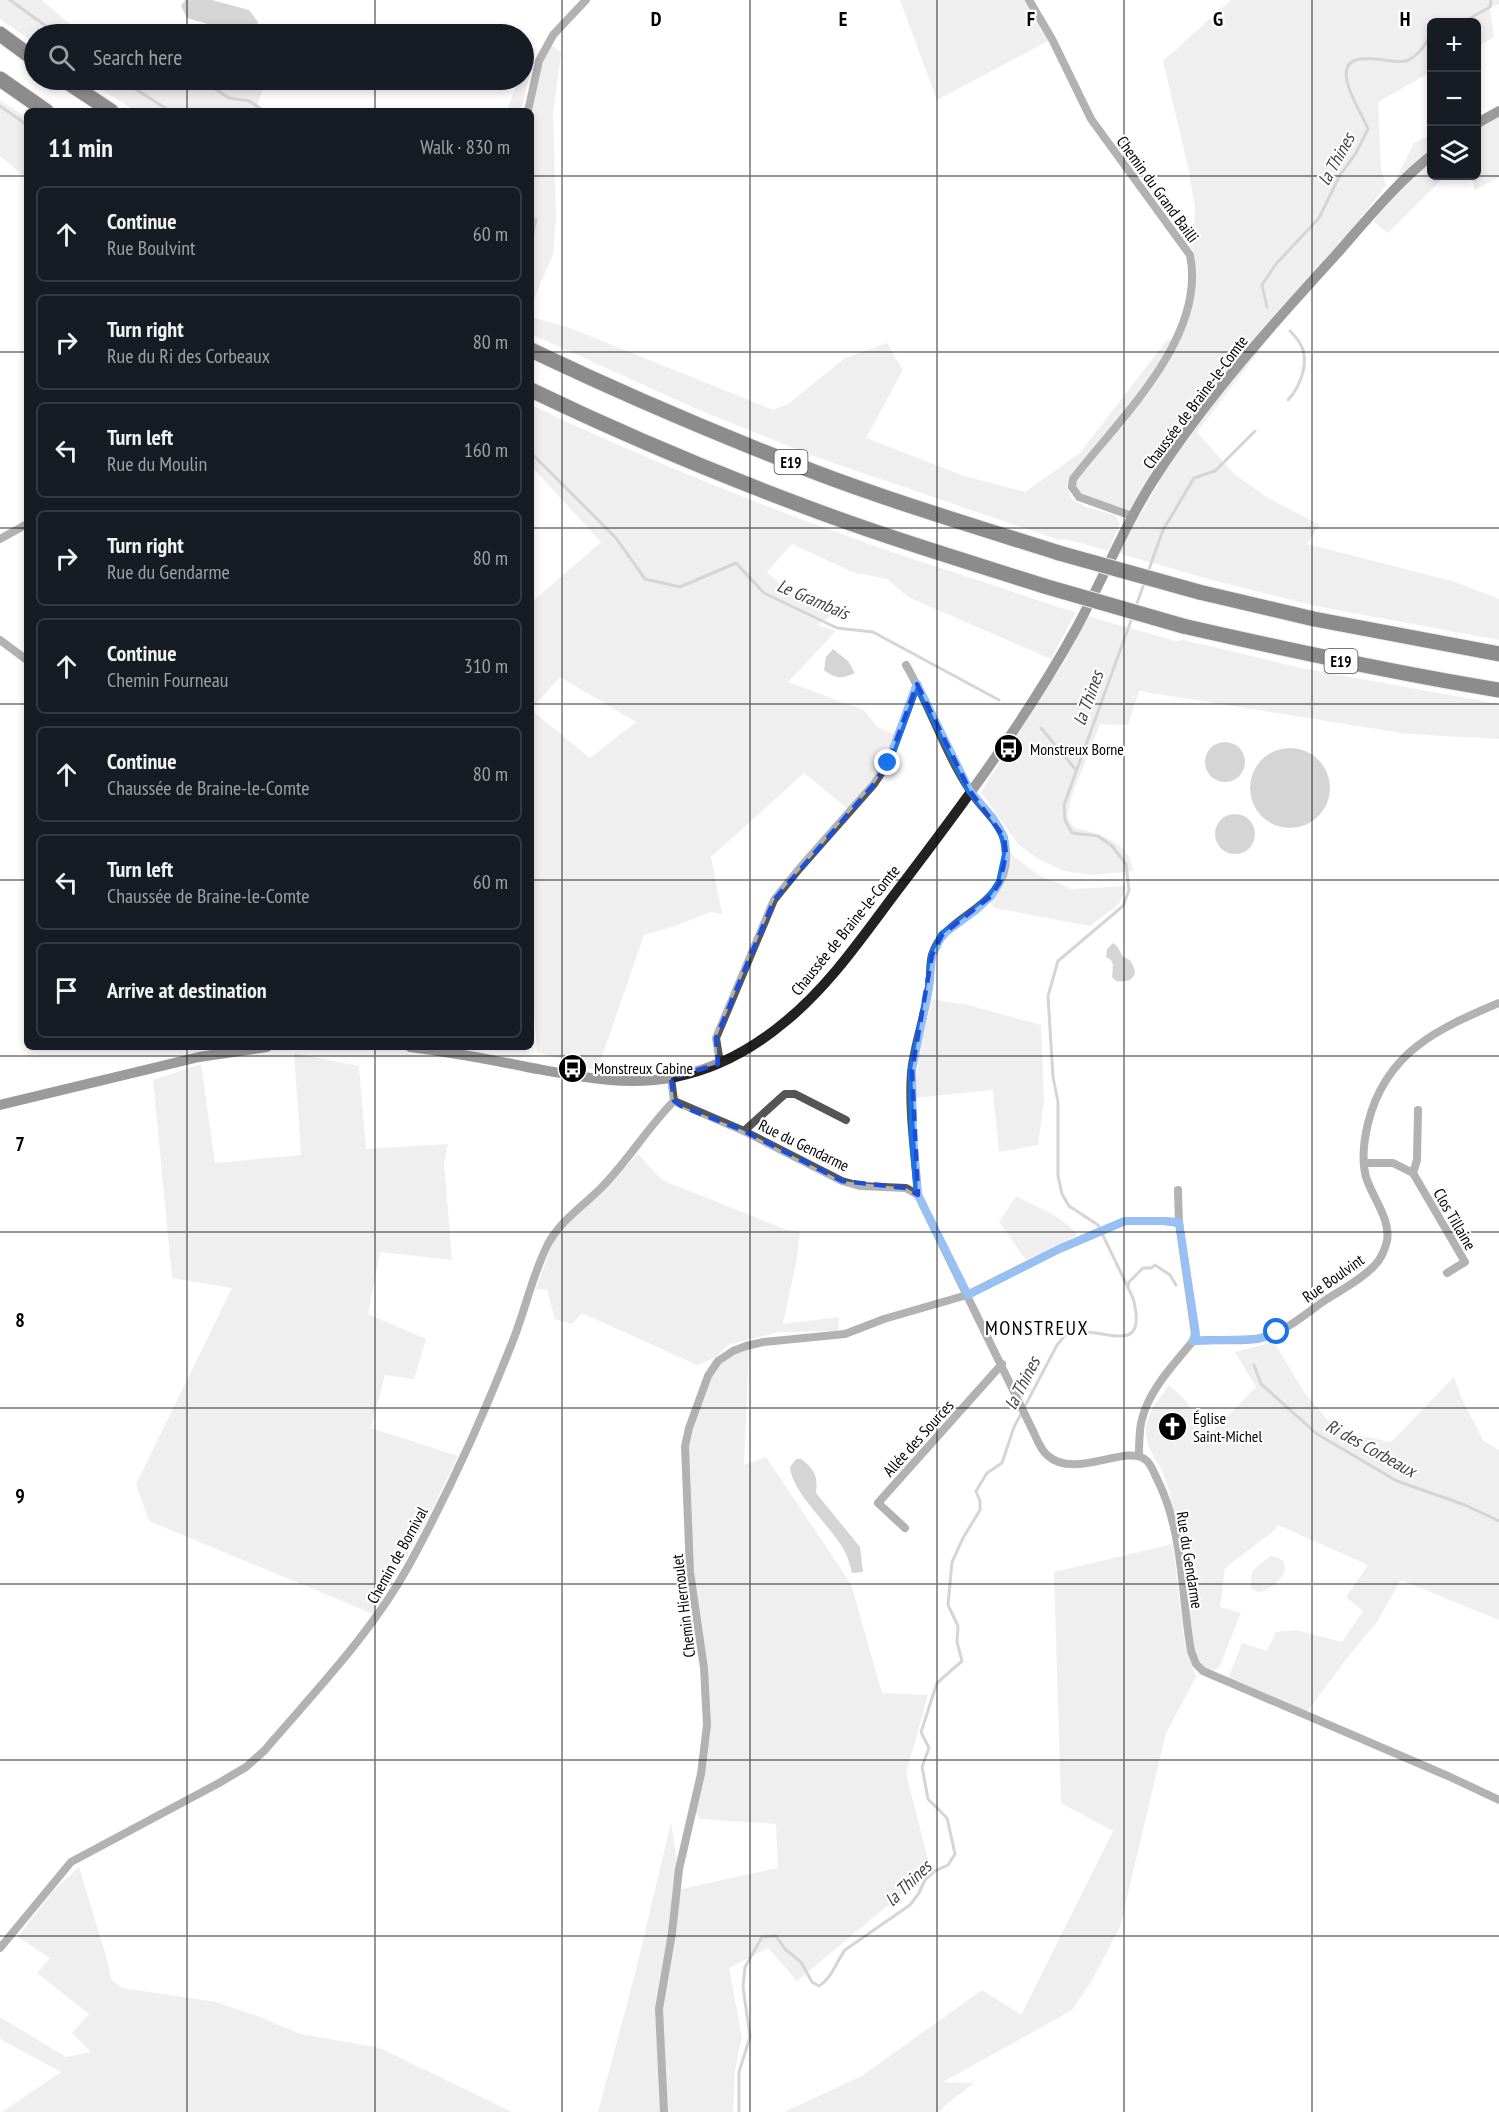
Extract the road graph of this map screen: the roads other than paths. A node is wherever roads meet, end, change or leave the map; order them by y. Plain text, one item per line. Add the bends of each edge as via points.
1 (586, 0) edge
2 (1029, 0) edge
3 (0, 34) edge
4 (24, 52) edge
5 (0, 79) edge
6 (534, 84) edge
7 (79, 90) edge
8 (533, 90) edge
9 (42, 108) edge
10 (106, 108) edge
11 (529, 108) edge
12 (1499, 111) edge
13 (1481, 121) edge
14 (1427, 159) edge
15 (534, 351) edge
16 (534, 391) edge
17 (1132, 516) junction
18 (24, 526) edge
19 (0, 539) edge
20 (0, 640) edge
21 (1499, 654) edge
22 (24, 658) edge
23 (906, 665) dead end
24 (917, 684) junction
25 (1499, 690) edge
26 (970, 791) junction
27 (1499, 1003) edge
28 (247, 1050) edge
29 (435, 1050) edge
30 (720, 1063) junction
31 (671, 1078) junction
32 (674, 1101) junction
33 (0, 1105) edge
34 (1418, 1110) dead end
35 (846, 1120) dead end
36 (744, 1131) junction
37 (1364, 1163) junction
38 (1413, 1173) junction
39 (1178, 1190) dead end
40 (918, 1195) junction
41 (1179, 1222) junction
42 (1448, 1273) dead end
43 (968, 1295) junction
44 (1193, 1341) junction
45 (1002, 1364) junction
46 (1139, 1456) junction
47 (905, 1528) dead end
48 (1499, 1800) edge
49 (0, 1948) edge
50 (664, 2112) edge

1 - 6 street via 553,35 539,61
2 - 17 street, Chemin du Grand Bailli via 1091,119 1190,255 1192,281 1186,317 1166,358 1120,424 1073,479 1072,487 1079,498
3 - 4 highway
5 - 9 highway
7 - 10 highway
8 - 11 street
12 - 13 main road
14 - 17 main road, Chaussée de Braine-le-Comte via 1390,193 1242,363 1183,437
15 - 21 highway, E19, bridge via 813,471 1059,553 1326,622
16 - 25 highway, E19, bridge via 799,504 1044,586 1183,626 1304,654
17 - 26 main road, Chaussée de Braine-le-Comte via 1078,626
18 - 19 street
20 - 22 street
23 - 24 street
24 - 26 street
24 - 30 street via 888,763 774,900 716,1038
26 - 30 main road, Chaussée de Braine-le-Comte via 858,942 808,1000 765,1037
26 - 40 street via 1004,837 1006,854 1000,882 991,896 942,935 932,956 912,1070
27 - 37 street, Rue Boulvint via 1433,1035 1399,1061 1373,1103
28 - 33 main road via 199,1057
29 - 31 main road, Chaussée de Braine-le-Comte via 595,1079
30 - 31 main road, Chaussée de Braine-le-Comte
31 - 32 street
32 - 36 street, Rue du Gendarme
32 - 49 street, Chemin de Bornival via 635,1150 548,1243 514,1337 466,1450 409,1566 374,1621 246,1767 71,1862
34 - 38 street
35 - 36 street, Rue du Gendarme via 795,1094 785,1094
36 - 40 street, Rue du Gendarme via 842,1181 860,1186 906,1188
37 - 38 street via 1393,1163
37 - 44 street, Rue Boulvint via 1388,1232 1377,1263 1277,1332 1258,1339
38 - 42 street, Clos Tillaine via 1465,1262
39 - 41 street
40 - 43 street
41 - 43 street, Chemin Hiernoulet via 1125,1221
41 - 44 street via 1196,1334
43 - 45 street
43 - 50 street, Chemin Hiernoulet via 845,1334 746,1346 726,1354 708,1376 685,1446 692,1588 704,1668 707,1725 701,1774 679,1869 659,2008
44 - 46 street via 1145,1408
45 - 46 street via 1042,1449 1054,1460 1063,1464
45 - 47 street, Allée des Sources via 878,1503
46 - 48 street, Rue du Gendarme via 1154,1472 1176,1533 1191,1651 1203,1671

